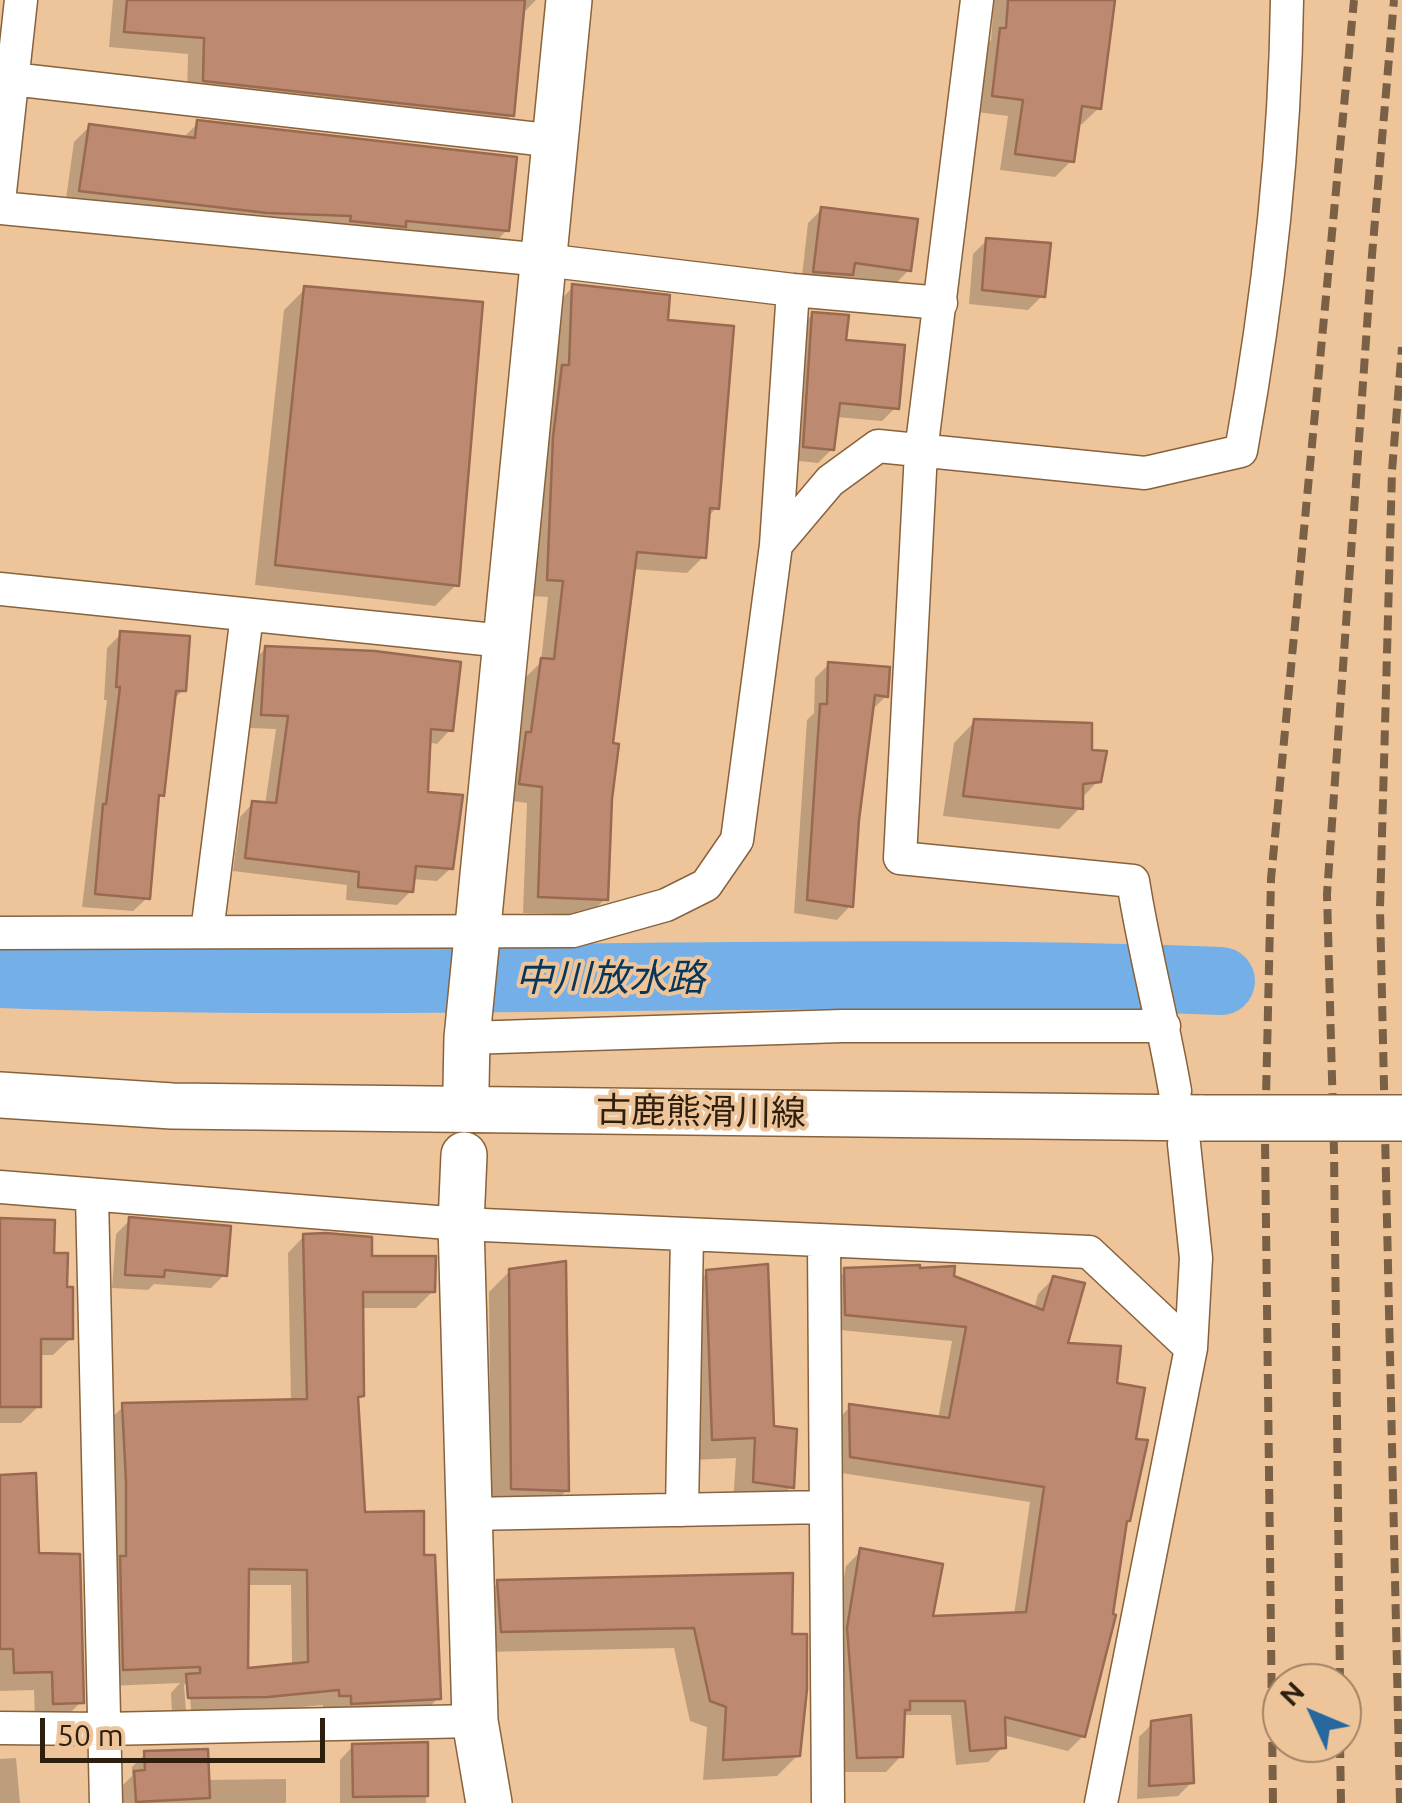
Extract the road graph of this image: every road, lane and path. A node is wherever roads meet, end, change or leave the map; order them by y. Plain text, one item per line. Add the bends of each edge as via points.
1 (21, 0) edge
2 (570, 0) edge
3 (978, 0) edge
4 (1287, 0) edge
5 (12, 79) junction
6 (556, 141) junction
7 (0, 192) edge
8 (0, 208) edge
9 (544, 260) junction
10 (793, 290) junction
11 (941, 303) junction
12 (921, 452) junction
13 (776, 544) junction
14 (0, 589) edge
15 (247, 615) junction
16 (504, 641) junction
17 (207, 932) junction
18 (0, 933) edge
19 (478, 937) junction
20 (1162, 1018) junction
21 (468, 1026) junction
22 (466, 1087) dead end
23 (0, 1095) edge
24 (1187, 1118) junction
25 (1402, 1118) edge
26 (464, 1155) dead end
27 (0, 1187) edge
28 (92, 1196) junction
29 (461, 1224) junction
30 (688, 1235) junction
31 (824, 1242) junction
32 (1191, 1348) junction
33 (824, 1507) junction
34 (682, 1510) junction
35 (469, 1514) junction
36 (475, 1721) junction
37 (0, 1728) edge
38 (104, 1728) junction
39 (106, 1803) edge
40 (489, 1803) edge
41 (828, 1803) edge
42 (1101, 1803) edge

1 - 5 street
2 - 6 street
3 - 11 street
4 - 12 street via 1286,88 1263,332 1242,451 1145,473
5 - 6 street
5 - 7 street
6 - 9 street
8 - 9 street
9 - 10 street
9 - 16 street
10 - 11 street
10 - 13 street
11 - 12 street
12 - 13 street via 878,446 830,481
12 - 20 street via 900,858 1133,881
13 - 19 street via 737,840 706,886 666,905 573,931
14 - 15 street
15 - 16 street
15 - 17 street
16 - 19 street
17 - 18 street
17 - 19 street
19 - 21 street
20 - 21 street
20 - 24 street
21 - 22 street
23 - 24 street, 古鹿熊滑川線 via 172,1106
24 - 25 street, 古鹿熊滑川線, bridge
24 - 32 street via 1196,1258
26 - 29 street
27 - 28 street
28 - 29 street
28 - 38 street
29 - 30 street
29 - 35 street
30 - 31 street
30 - 34 street
31 - 32 street via 1089,1252
31 - 33 street
32 - 42 street
33 - 34 street
33 - 41 street
34 - 35 street
35 - 36 street
36 - 38 street
36 - 40 street
37 - 38 street
38 - 39 street

